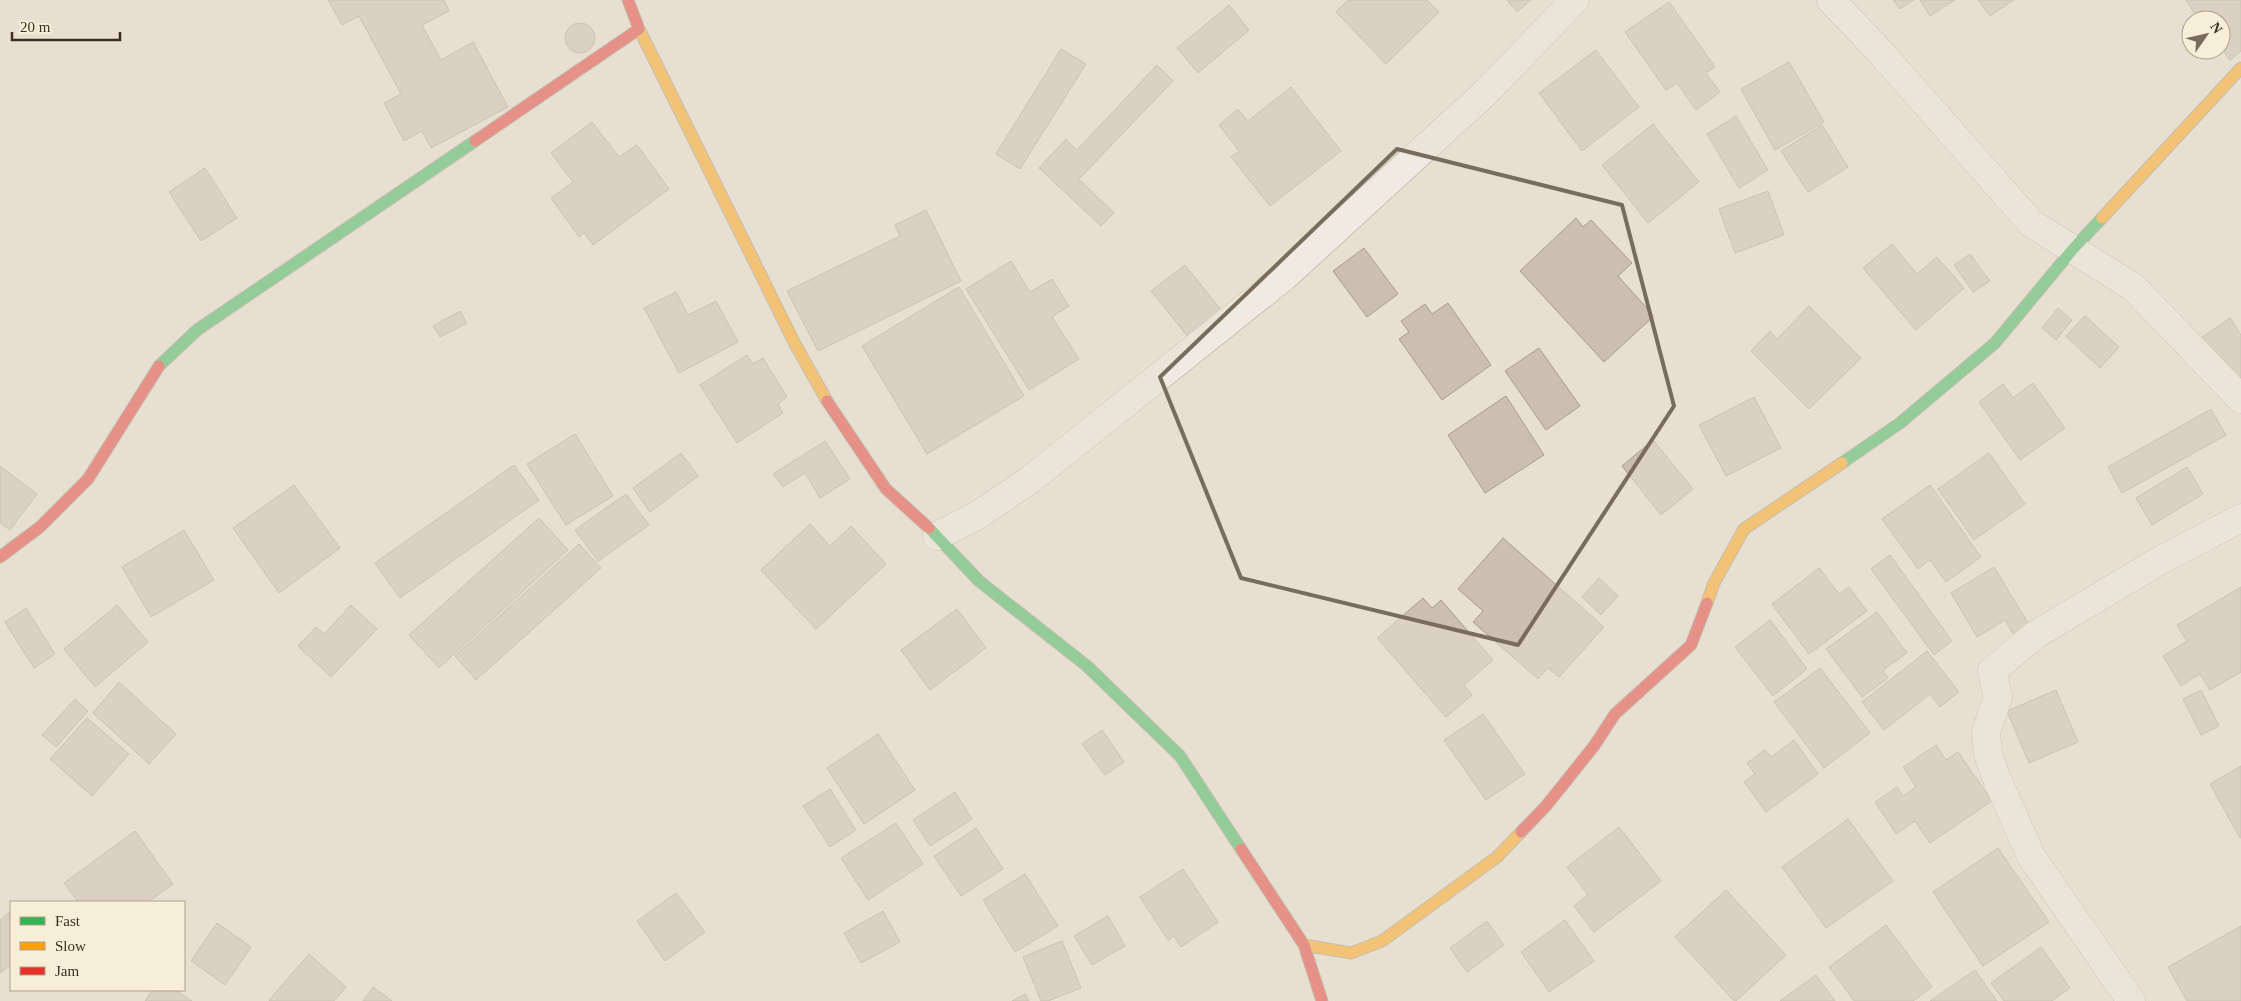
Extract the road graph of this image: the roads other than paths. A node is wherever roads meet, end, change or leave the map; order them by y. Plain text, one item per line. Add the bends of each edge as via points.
1 (628, 0) edge
2 (1575, 0) edge
3 (1831, 0) edge
4 (639, 29) junction
5 (2241, 68) edge
6 (2072, 249) junction
7 (2241, 399) edge
8 (2241, 518) edge
9 (937, 536) junction
10 (0, 557) edge
11 (1304, 945) junction
12 (1322, 1001) edge
13 (2131, 1001) edge

1 - 4 street
2 - 9 street via 1485,93 1285,276 1031,479 978,515
3 - 6 street via 2031,223
4 - 9 street via 795,344 832,411 886,488
4 - 10 street via 197,330 158,367 88,479 40,527
5 - 6 street
6 - 7 street via 2133,287
6 - 11 street via 1995,343 1900,423 1744,529 1714,583 1691,645 1615,714 1546,806 1497,857 1382,941 1351,953
8 - 13 street via 2159,561 2035,635 1992,670 1998,697 1986,732 1988,754 1997,779 2032,856
9 - 11 street via 979,581 1087,666 1180,756
11 - 12 street

